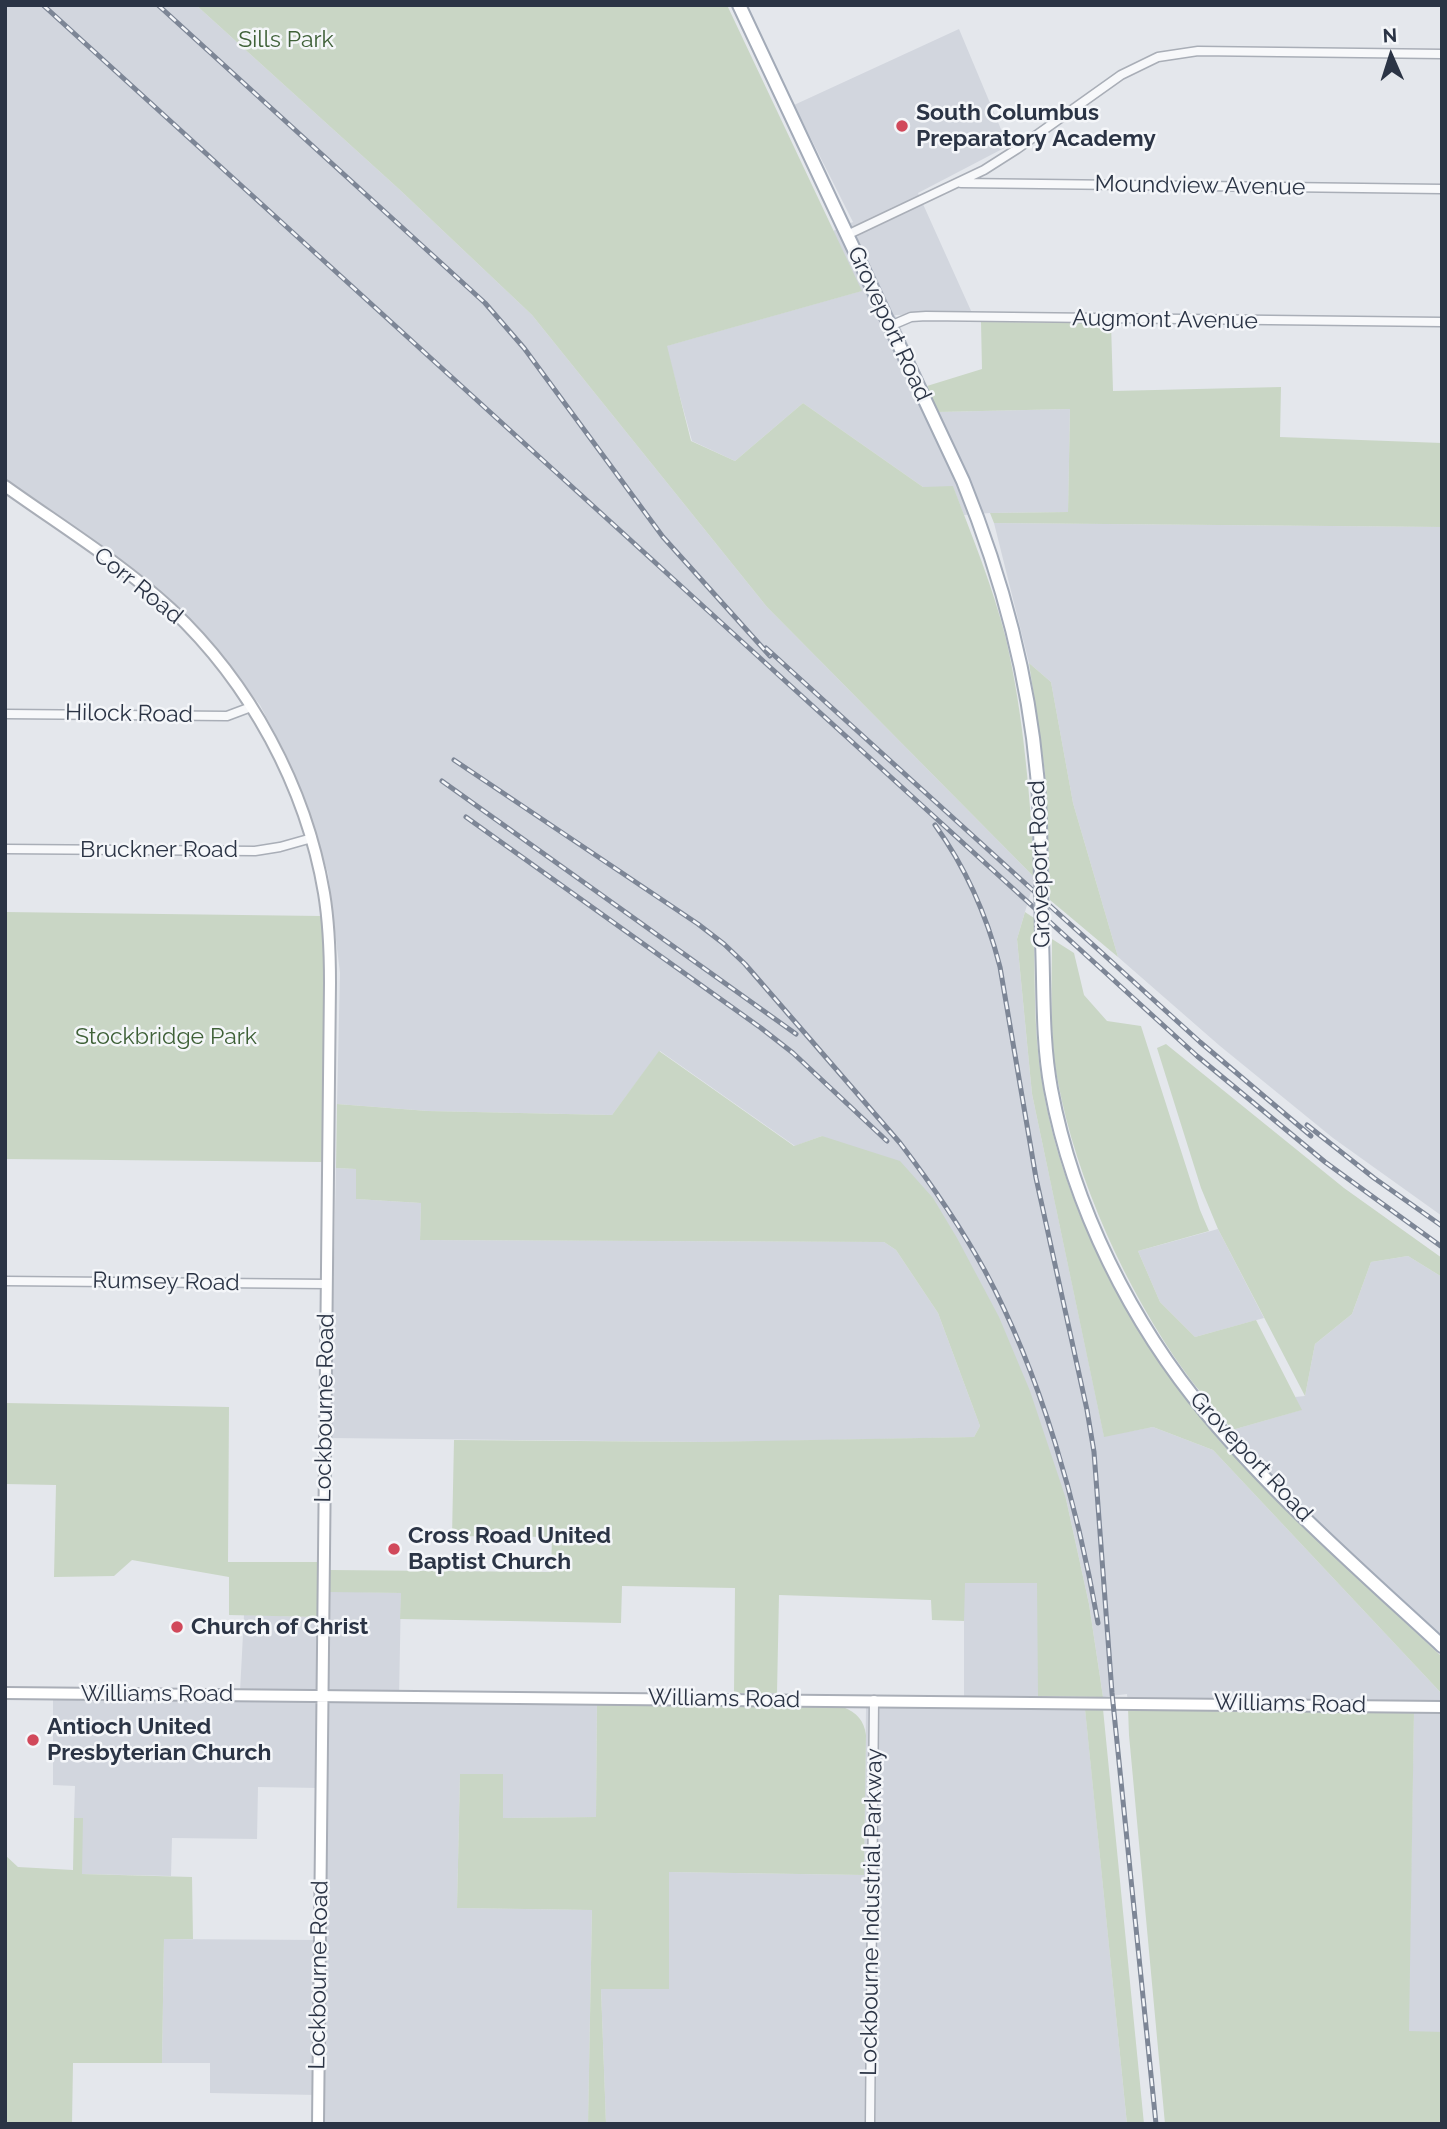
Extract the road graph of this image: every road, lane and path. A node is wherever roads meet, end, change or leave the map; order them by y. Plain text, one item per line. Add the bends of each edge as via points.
1 (738, 5) edge
2 (1442, 54) edge
3 (958, 183) junction
4 (1442, 189) edge
5 (847, 235) junction
6 (1442, 322) edge
7 (890, 326) junction
8 (5, 486) edge
9 (251, 707) junction
10 (5, 714) edge
11 (312, 838) junction
12 (5, 849) edge
13 (5, 1280) edge
14 (327, 1284) junction
15 (1442, 1646) edge
16 (5, 1693) edge
17 (322, 1695) junction
18 (874, 1700) junction
19 (1442, 1707) edge
20 (318, 2124) edge
21 (870, 2124) edge

1 - 5 main road, Groveport Road
2 - 3 street via 1198,51 1157,57 1121,75 1017,149
3 - 4 street, Moundview Avenue
3 - 5 street
5 - 7 main road, Groveport Road
6 - 7 street, Augmont Avenue via 919,316
7 - 15 main road, Groveport Road, bridge via 989,550 1020,662 1039,790 1046,1052 1060,1131 1095,1229 1136,1311 1194,1397 1293,1505
8 - 9 street, Corr Road via 171,609 218,660
9 - 10 street, Hilock Road via 227,716
9 - 11 street, Lockbourne Road via 283,764
11 - 12 street, Bruckner Road via 255,851
11 - 14 street, Lockbourne Road via 324,891 330,957
13 - 14 street, Rumsey Road
14 - 17 street, Lockbourne Road
16 - 17 street, Williams Road
17 - 18 street, Williams Road
17 - 20 street, Lockbourne Road
18 - 19 street, Williams Road
18 - 21 street, Lockbourne Industrial Parkway

